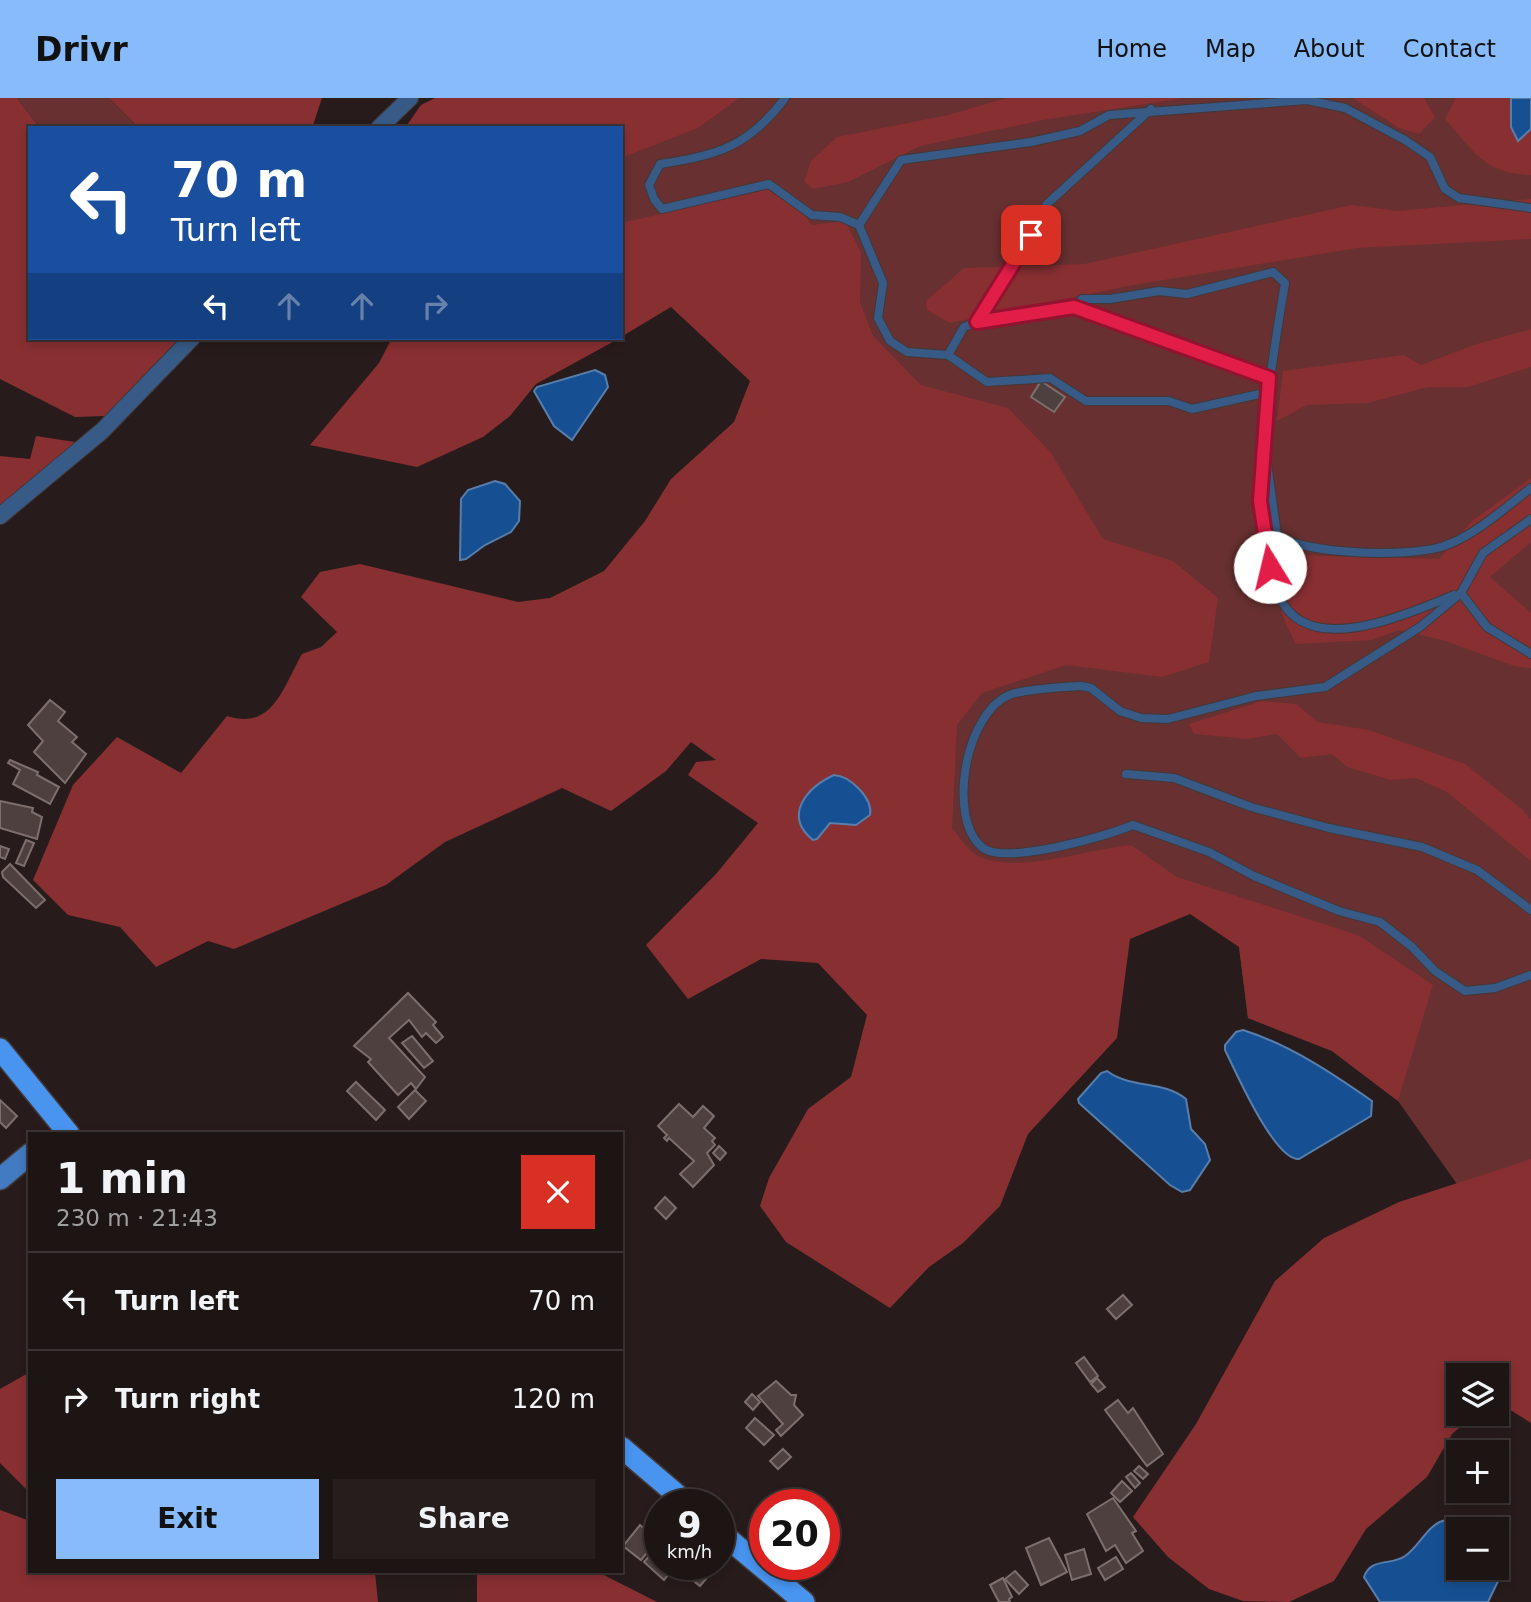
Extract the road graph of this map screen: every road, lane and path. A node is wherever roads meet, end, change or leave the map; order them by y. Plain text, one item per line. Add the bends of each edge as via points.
1 (410, 98) edge
2 (785, 98) edge
3 (1151, 109) junction
4 (381, 126) edge
5 (1531, 208) edge
6 (859, 225) junction
7 (1074, 307) junction
8 (977, 322) junction
9 (190, 340) edge
10 (948, 355) junction
11 (1269, 378) junction
12 (1268, 392) junction
13 (1265, 442) junction
14 (1531, 488) edge
15 (0, 516) edge
16 (1531, 519) edge
17 (1461, 593) junction
18 (1531, 654) edge
19 (1126, 774) dead end
20 (1531, 910) edge
21 (1531, 975) edge
22 (0, 1049) edge
23 (63, 1132) edge
24 (28, 1156) edge
25 (0, 1179) edge
26 (623, 1449) edge
27 (670, 1489) edge
28 (735, 1544) edge
29 (804, 1602) edge

1 - 4 street
2 - 6 lane via 737,145 708,156 660,164 649,185 654,199 662,209 769,184 812,215 839,217
3 - 5 lane via 1307,100 1326,103 1345,108 1430,157 1445,189 1459,198
3 - 6 lane via 1109,114 1080,131 1031,142 901,160
3 - 8 lane via 1047,204
6 - 10 lane via 883,283 878,318 890,341 907,352
7 - 8 lane
7 - 11 lane
7 - 11 lane via 1082,299 1159,291 1187,294 1273,272 1285,282
8 - 10 lane via 964,327
9 - 15 street via 102,431
10 - 12 lane via 986,382 1050,378 1086,401 1169,401 1192,410
11 - 12 lane
12 - 13 lane
13 - 14 lane via 1277,535 1289,543 1365,551 1442,546
13 - 17 lane via 1260,501 1273,587 1283,606 1301,622 1332,628 1391,621
16 - 17 lane via 1483,553
17 - 18 lane via 1488,627
17 - 21 lane via 1420,627 1325,687 1256,696 1168,719 1120,711 1091,688 1081,686 1011,694 978,724 968,753 963,788 971,833 984,849 1002,853 1100,839 1133,825 1209,852 1339,911 1380,922 1465,991 1496,988
19 - 20 lane via 1174,778 1251,807 1422,847 1477,870
22 - 23 main road
24 - 25 street
26 - 27 main road
28 - 29 main road

